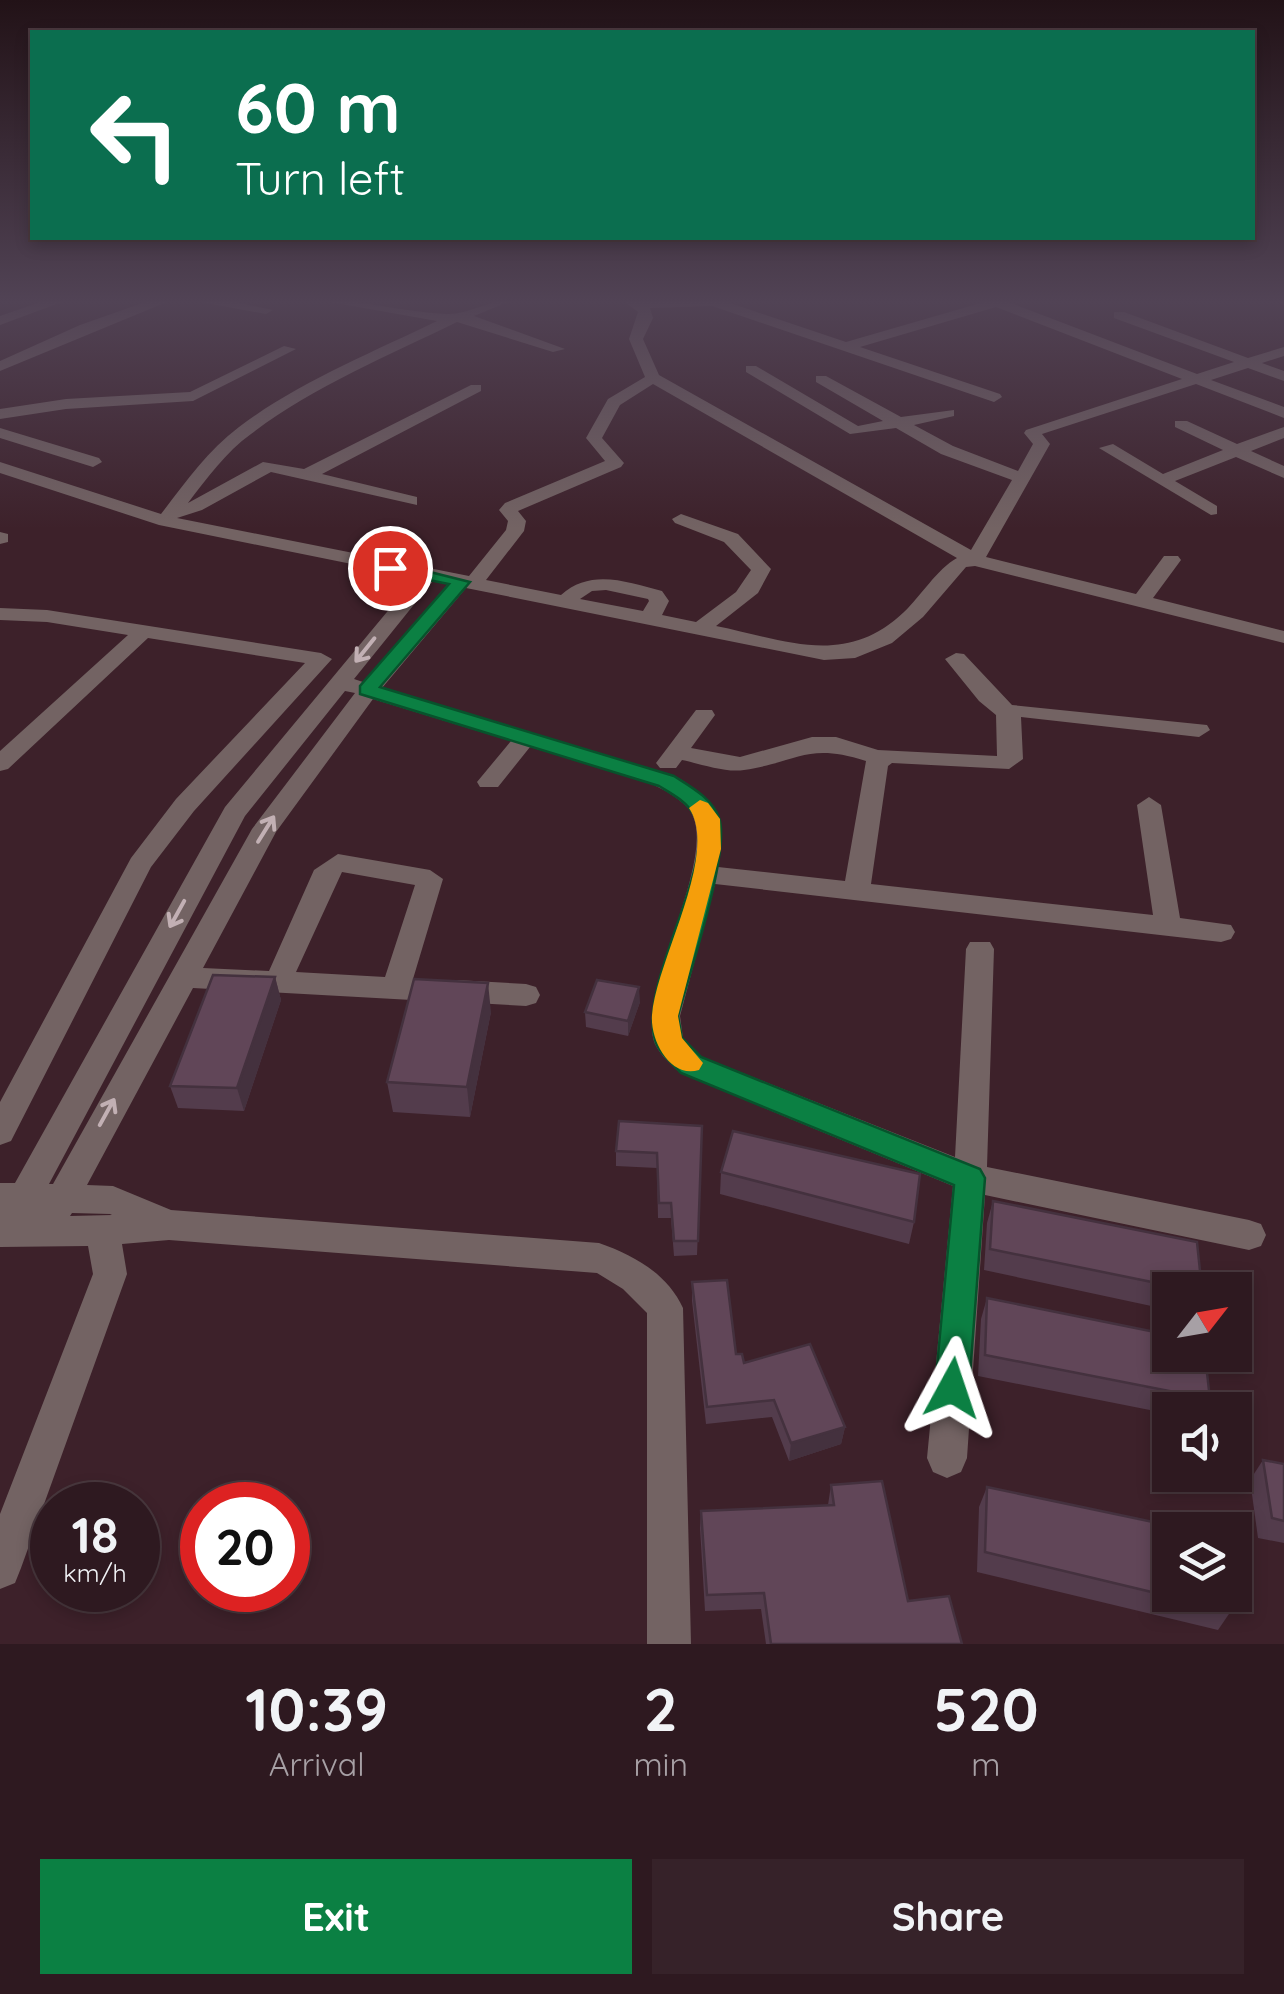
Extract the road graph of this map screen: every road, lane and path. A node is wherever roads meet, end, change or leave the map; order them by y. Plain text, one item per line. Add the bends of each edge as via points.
1 (234, 376) edge
2 (337, 376) edge
3 (762, 376) edge
4 (934, 376) edge
5 (1184, 376) edge
6 (1214, 376) edge
7 (652, 378) joint
8 (821, 379) dead end
9 (1198, 381) junction
10 (476, 388) dead end
11 (994, 397) dead end
12 (948, 413) dead end
13 (1284, 413) edge
14 (0, 414) edge
15 (900, 424) junction
16 (1181, 424) dead end
17 (0, 432) edge
18 (1284, 432) edge
19 (1108, 448) dead end
20 (1237, 451) junction
21 (93, 462) dead end
22 (0, 467) edge
23 (1284, 473) edge
24 (304, 476) junction
25 (1022, 478) junction
26 (1165, 478) junction
27 (411, 501) dead end
28 (1212, 510) dead end
29 (170, 517) junction
30 (681, 519) dead end
31 (975, 560) junction
32 (1171, 560) dead end
33 (428, 575) junction
34 (467, 583) junction
35 (1142, 600) junction
36 (0, 614) edge
37 (699, 630) junction
38 (143, 632) junction
39 (1284, 637) edge
40 (956, 659) dead end
41 (340, 682) junction
42 (367, 690) junction
43 (1008, 712) junction
44 (704, 715) dead end
45 (1199, 730) dead end
46 (526, 738) junction
47 (676, 752) junction
48 (879, 758) junction
49 (0, 764) edge
50 (657, 778) junction
51 (488, 782) dead end
52 (1149, 805) dead end
53 (703, 874) junction
54 (856, 891) junction
55 (1168, 926) junction
56 (1222, 932) dead end
57 (980, 948) dead end
58 (182, 977) junction
59 (278, 982) junction
60 (396, 988) junction
61 (526, 995) dead end
62 (0, 1132) edge
63 (970, 1178) junction
64 (12, 1197) edge
65 (62, 1198) junction
66 (168, 1225) junction
67 (3, 1232) edge
68 (45, 1232) junction
69 (104, 1232) junction
70 (1250, 1235) dead end
71 (946, 1458) dead end
72 (0, 1568) edge
73 (669, 1644) edge

1 - 14 street via 193,396
2 - 29 street via 245,430 186,489
3 - 15 street via 847,429
4 - 11 street
5 - 9 street
6 - 9 street
7 - 31 street
7 - 34 street via 614,402 594,438 615,463 508,510 518,522 515,531
8 - 15 street
9 - 13 street
9 - 25 street via 1036,431 1042,444
10 - 24 street
12 - 15 street
15 - 25 street via 964,458
16 - 20 street
17 - 21 street
18 - 20 street
19 - 26 street
20 - 23 street
20 - 26 street
22 - 29 street
24 - 27 street
24 - 29 street via 269,466
25 - 31 street
26 - 28 street
29 - 33 street
30 - 37 street via 731,538 760,569 738,603 714,612
31 - 35 street
31 - 37 street via 960,563 883,645 862,652 824,654
32 - 35 street
33 - 34 street
33 -> 41 street
34 - 37 street
34 - 42 street
35 - 39 street
36 - 38 street
38 - 49 street
38 - 62 street via 322,660 246,735 140,864
40 - 43 street
41 - 42 street
41 -> 64 street via 234,813
42 - 46 street
58 -> 42 street via 265,829
43 - 45 street
43 - 48 street via 1011,759 1001,764
44 - 47 street
46 - 50 street
46 - 51 street
47 - 48 street via 740,764 836,744
47 - 50 street
48 - 54 street
50 - 53 street via 694,798 708,819
52 - 55 street
53 - 54 street
53 - 63 street via 665,1016 669,1042 691,1065
54 - 55 street
55 - 56 street
57 - 63 street
58 - 59 street
65 -> 58 street
59 - 60 street
59 - 60 street via 326,870 338,862 430,879
60 - 61 street
63 - 70 street
63 - 71 street
64 - 65 street
64 - 67 street
65 - 66 street via 113,1200
65 - 68 street
66 - 69 street
66 - 73 street via 599,1258 647,1284 665,1308
67 - 68 street
68 - 69 street
69 - 72 street via 110,1274

